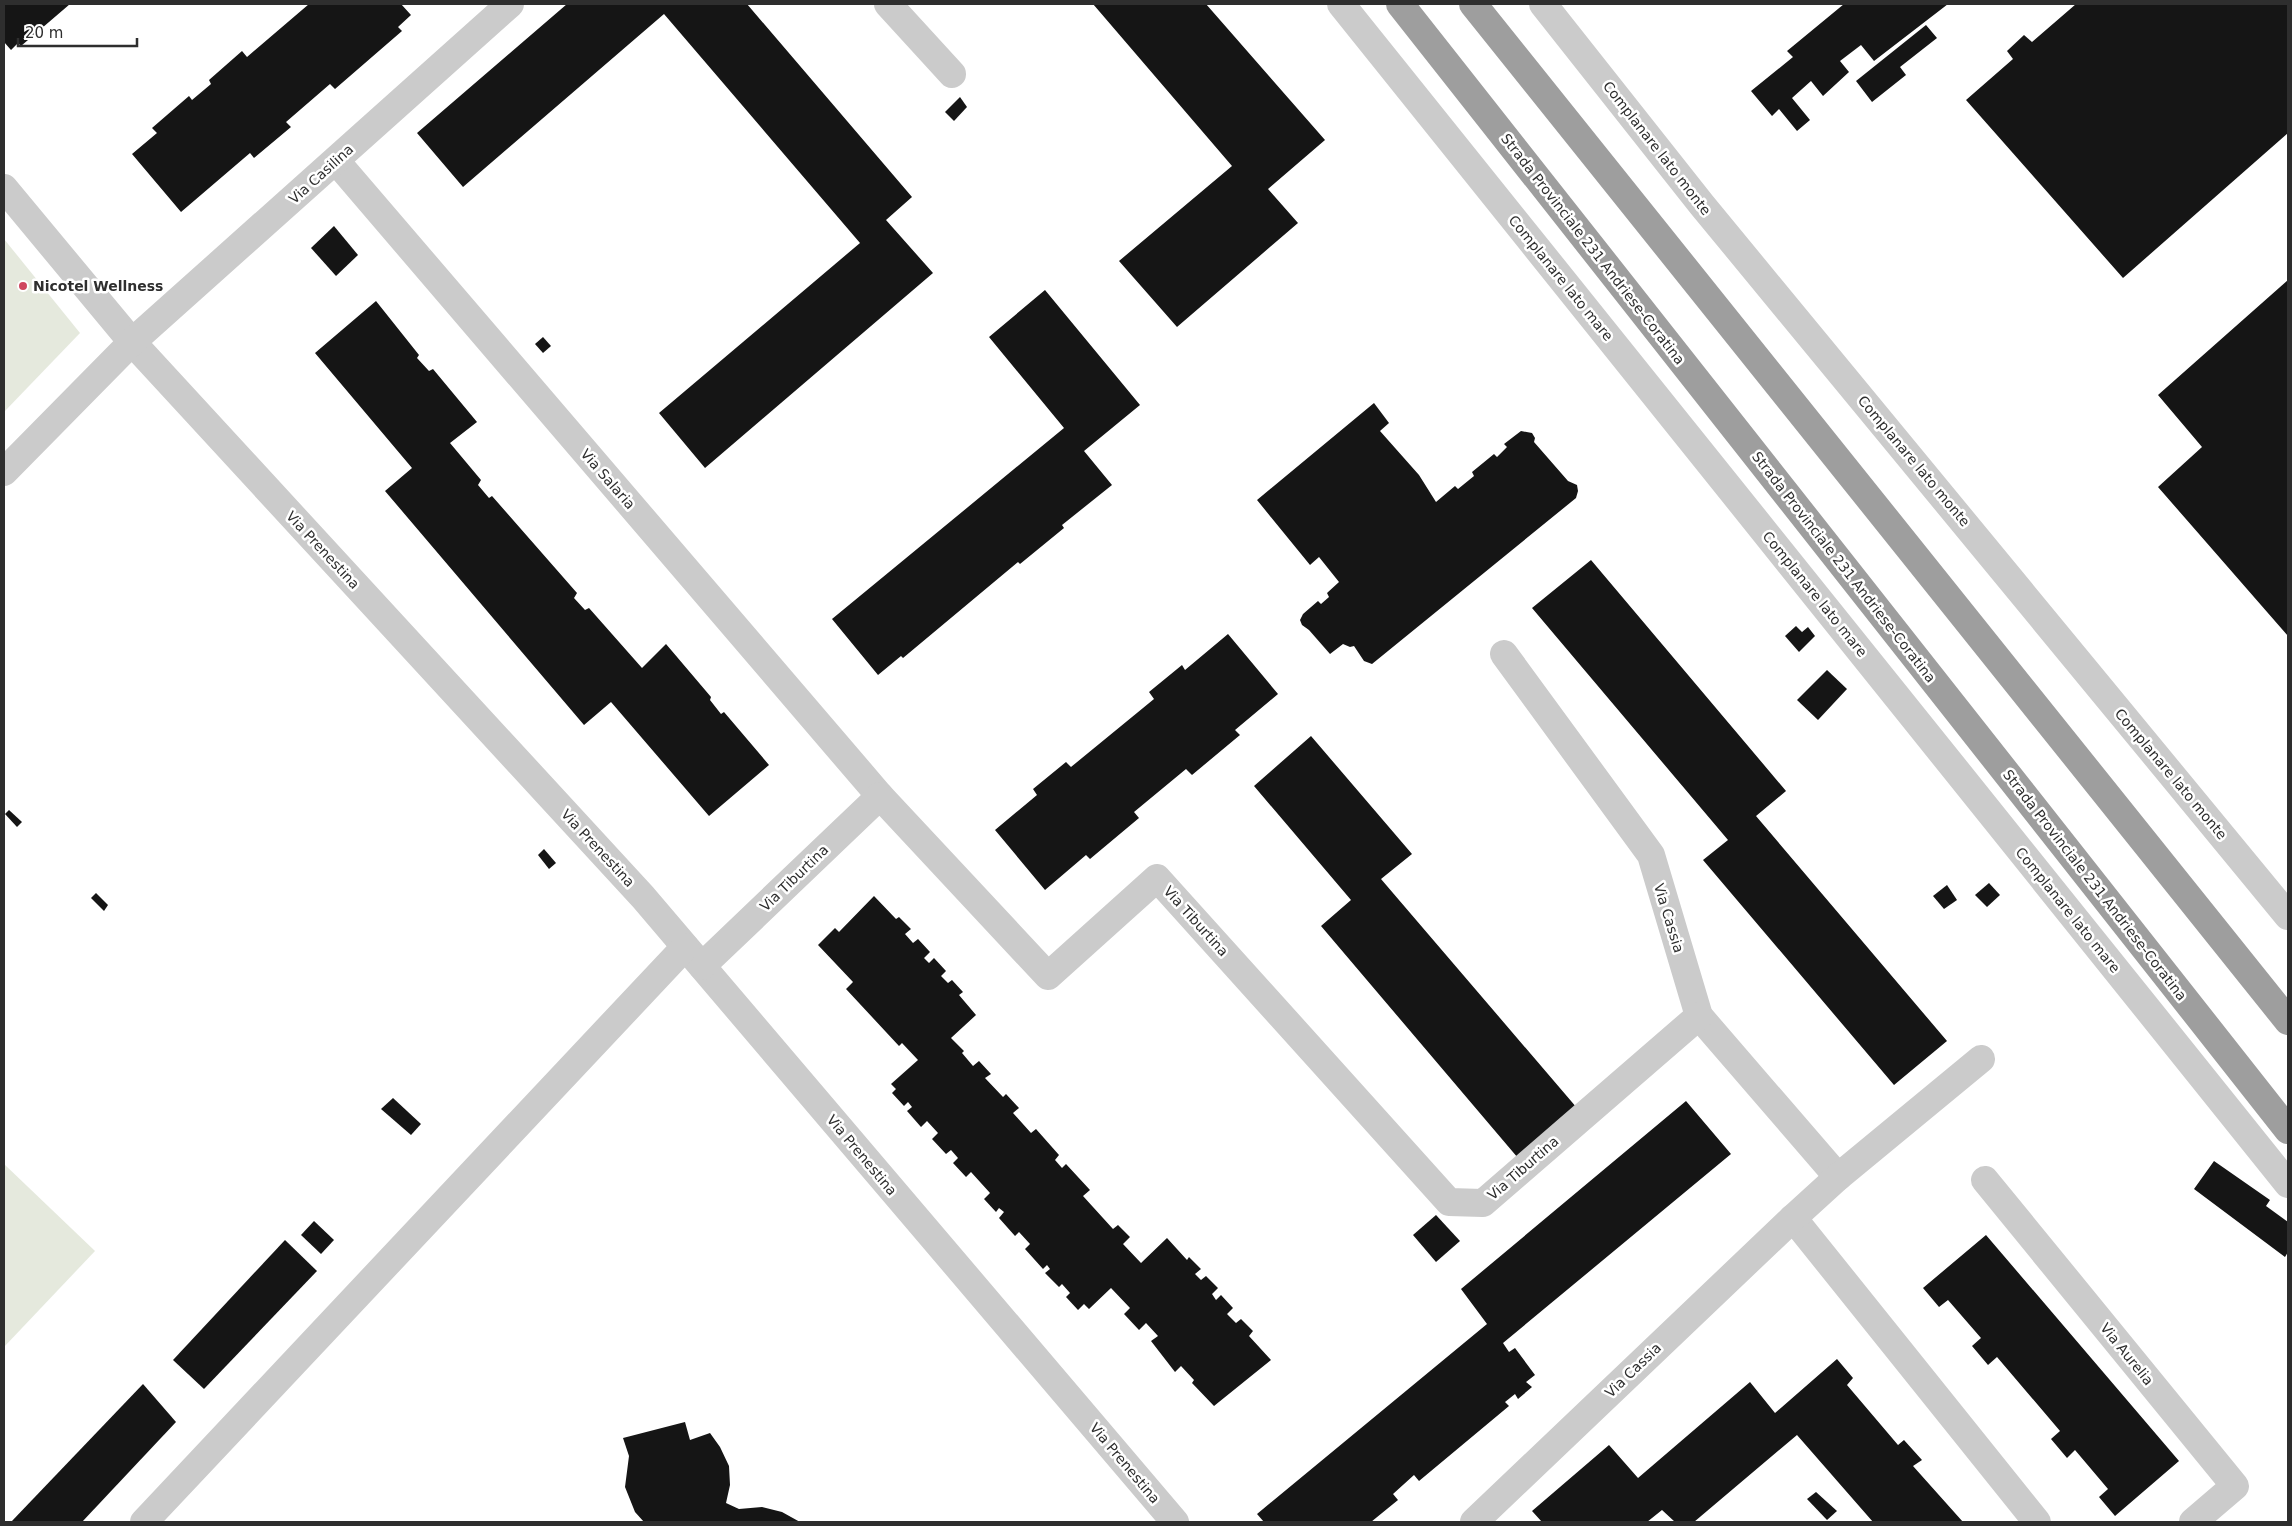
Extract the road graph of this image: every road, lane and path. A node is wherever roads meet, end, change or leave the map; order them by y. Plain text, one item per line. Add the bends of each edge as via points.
1 (510, 4) edge
2 (888, 4) edge
3 (1341, 4) edge
4 (1400, 4) edge
5 (1473, 4) edge
6 (1543, 4) edge
7 (952, 74) dead end
8 (336, 161) junction
9 (4, 188) edge
10 (132, 342) junction
11 (4, 472) edge
12 (1504, 654) dead end
13 (880, 796) junction
14 (2288, 916) edge
15 (693, 956) junction
16 (1699, 1016) junction
17 (2288, 1021) edge
18 (1981, 1059) dead end
19 (2288, 1130) edge
20 (1838, 1177) junction
21 (1985, 1180) dead end
22 (2288, 1184) edge
23 (1793, 1218) junction
24 (144, 1522) edge
25 (1175, 1522) edge
26 (1474, 1522) edge
27 (2037, 1522) edge
28 (2194, 1522) edge

1 - 8 street, Via Casilina
2 - 7 street
3 - 22 street, Complanare lato mare
4 - 19 highway, Strada Provinciale 231 Andriese-Coratina
5 - 17 highway
6 - 14 street, Complanare lato monte via 1702,205
8 - 10 street, Via Casilina
8 - 13 street, Via Salaria
9 - 10 street, Via Prenestina
10 - 11 street, Via Casilina
10 - 15 street, Via Prenestina via 629,882
12 - 16 street, Via Cassia via 1651,856
13 - 15 street, Via Tiburtina
13 - 16 street, Via Tiburtina via 1048,976 1157,878 1449,1202 1483,1203
15 - 24 street, Via Tiburtina
15 - 25 street, Via Prenestina
16 - 20 street, Via Cassia
18 - 20 street, Via Cassia
20 - 23 street, Via Cassia
21 - 28 street, Via Aurelia via 2235,1486
23 - 26 street, Via Cassia
23 - 27 street

